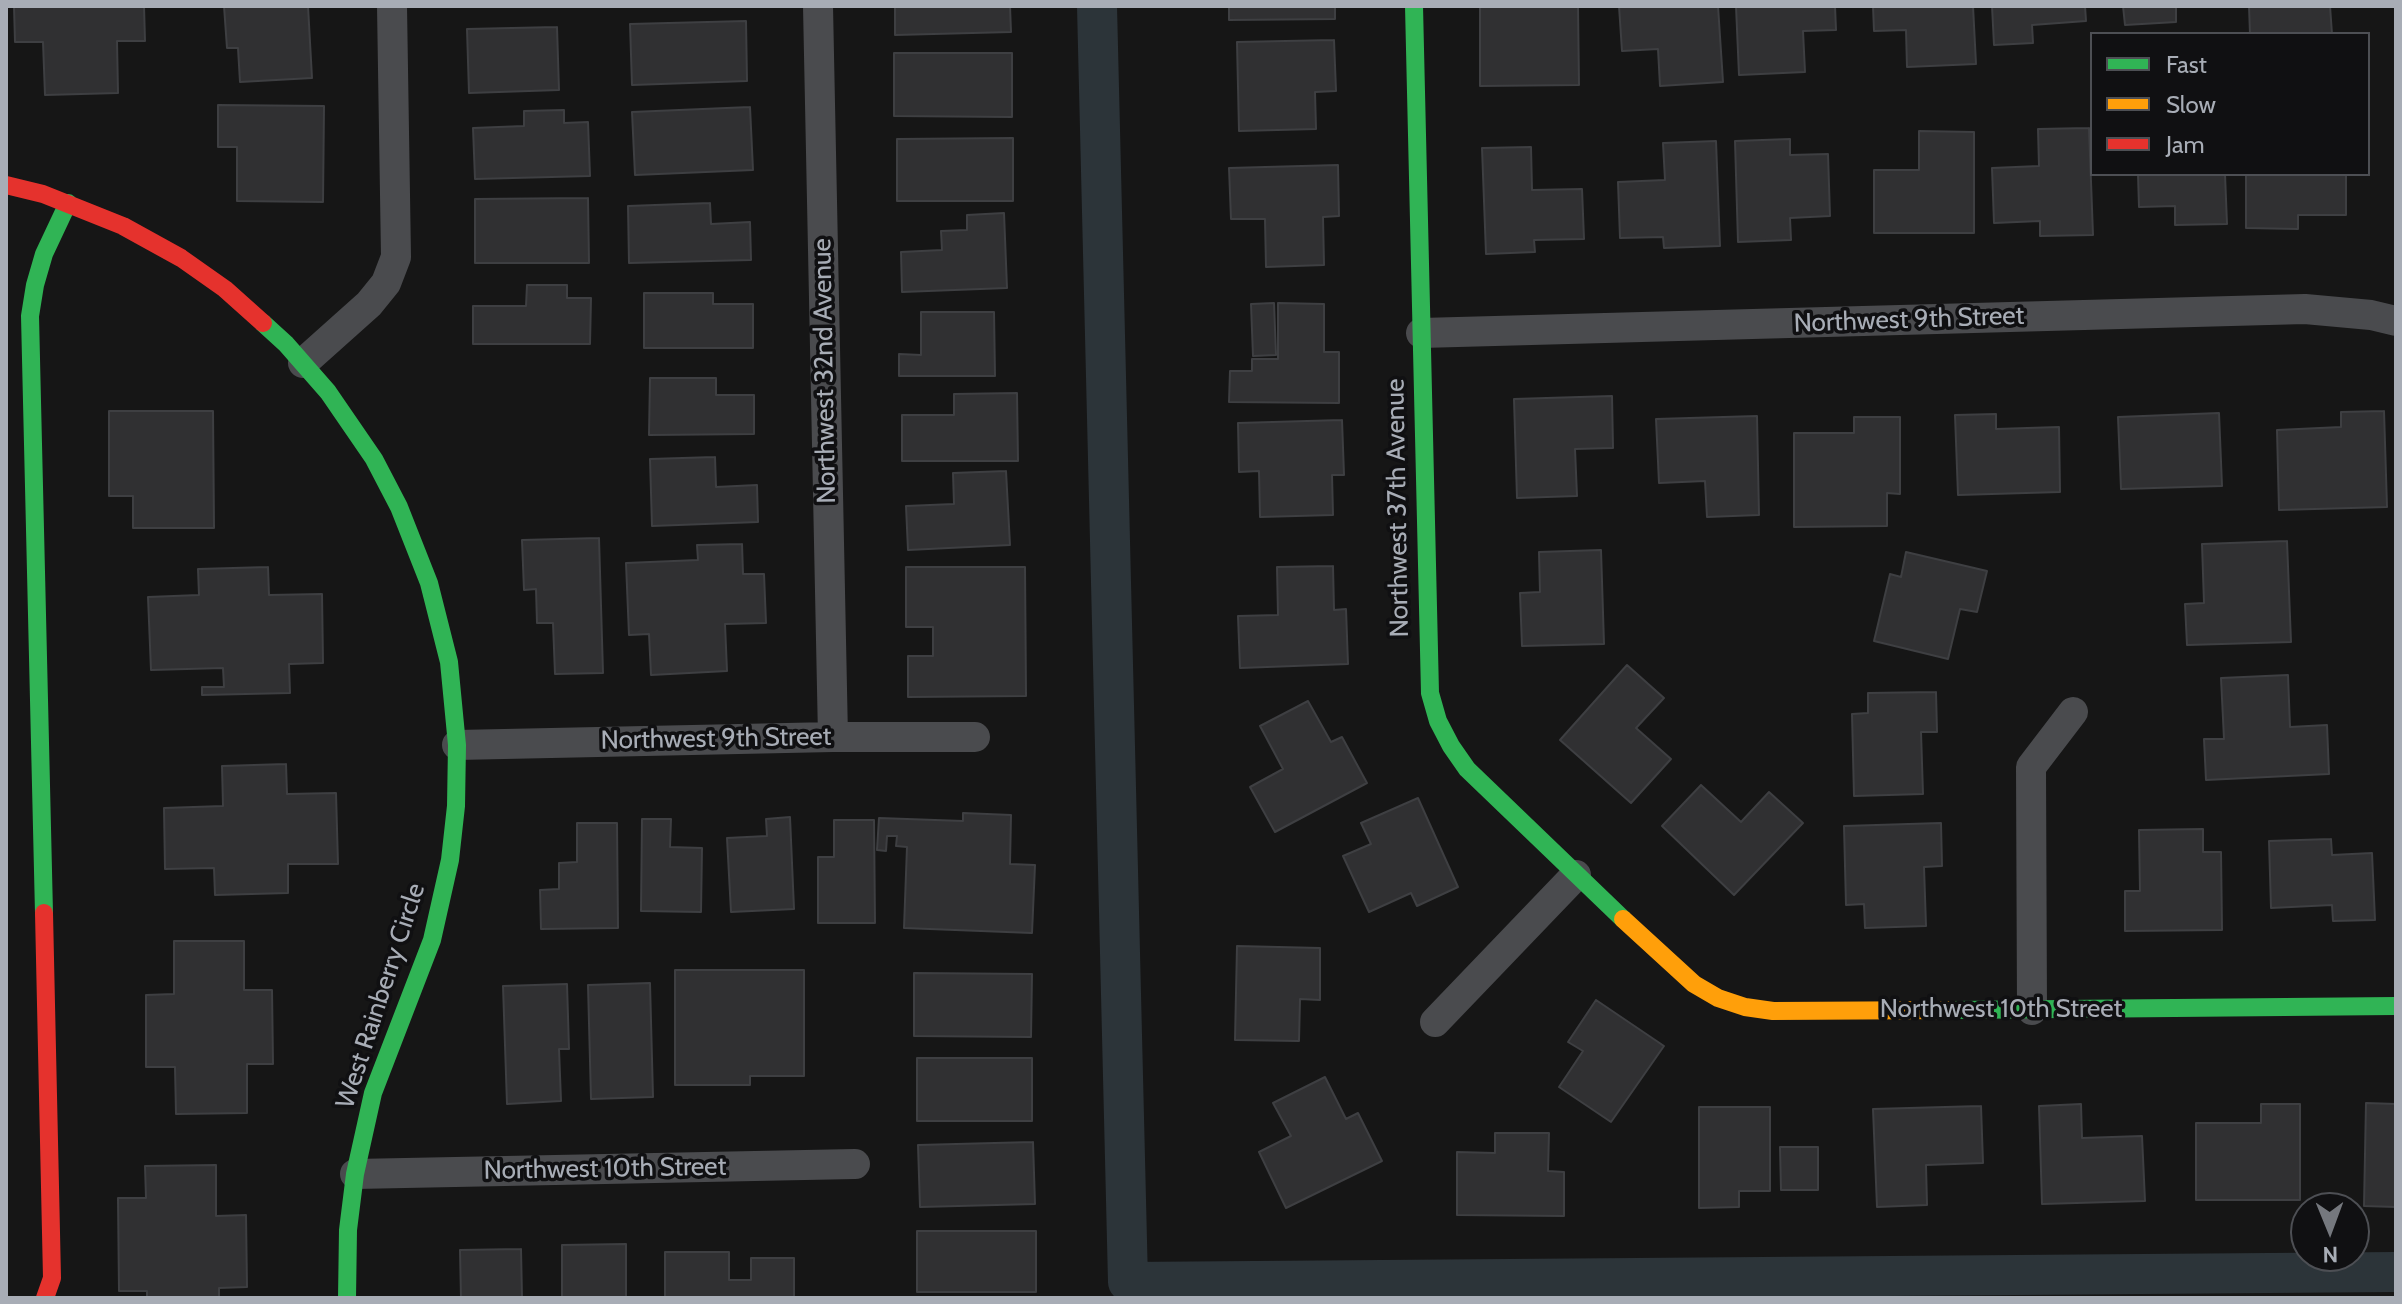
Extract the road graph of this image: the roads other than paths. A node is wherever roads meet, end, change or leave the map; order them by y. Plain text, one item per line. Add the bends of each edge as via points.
1 (392, 6) edge
2 (818, 6) edge
3 (1414, 6) edge
4 (6, 185) edge
5 (68, 203) junction
6 (2396, 321) edge
7 (1421, 333) junction
8 (303, 363) junction
9 (2073, 712) dead end
10 (833, 737) junction
11 (975, 737) dead end
12 (457, 745) junction
13 (1576, 875) junction
14 (1633, 929) joint
15 (2396, 1006) edge
16 (2032, 1010) junction
17 (1435, 1022) dead end
18 (855, 1164) dead end
19 (355, 1174) junction
20 (45, 1298) edge
21 (347, 1298) edge

1 - 8 street via 396,257 386,283 369,304
2 - 10 street, Northwest 32nd Avenue
3 - 7 street, Northwest 37th Avenue
4 - 5 street, West Rainberry Circle
5 - 8 street, West Rainberry Circle via 181,258 225,289
5 - 20 street via 44,254 30,316 52,1278
6 - 7 street, Northwest 9th Street via 2305,309
7 - 13 street, Northwest 37th Avenue via 1428,665 1438,721 1467,769
8 - 12 street, West Rainberry Circle via 374,459 399,507 429,583 445,649
9 - 16 street via 2031,767
10 - 11 street, Northwest 9th Street
10 - 12 street, Northwest 9th Street
12 - 19 street, West Rainberry Circle via 450,860 432,940 373,1093
13 - 14 street, Northwest 37th Avenue
13 - 17 street
14 - 16 street, Northwest 10th Street via 1694,984 1745,1007
15 - 16 street, Northwest 10th Street
18 - 19 street, Northwest 10th Street
19 - 21 street, West Rainberry Circle

